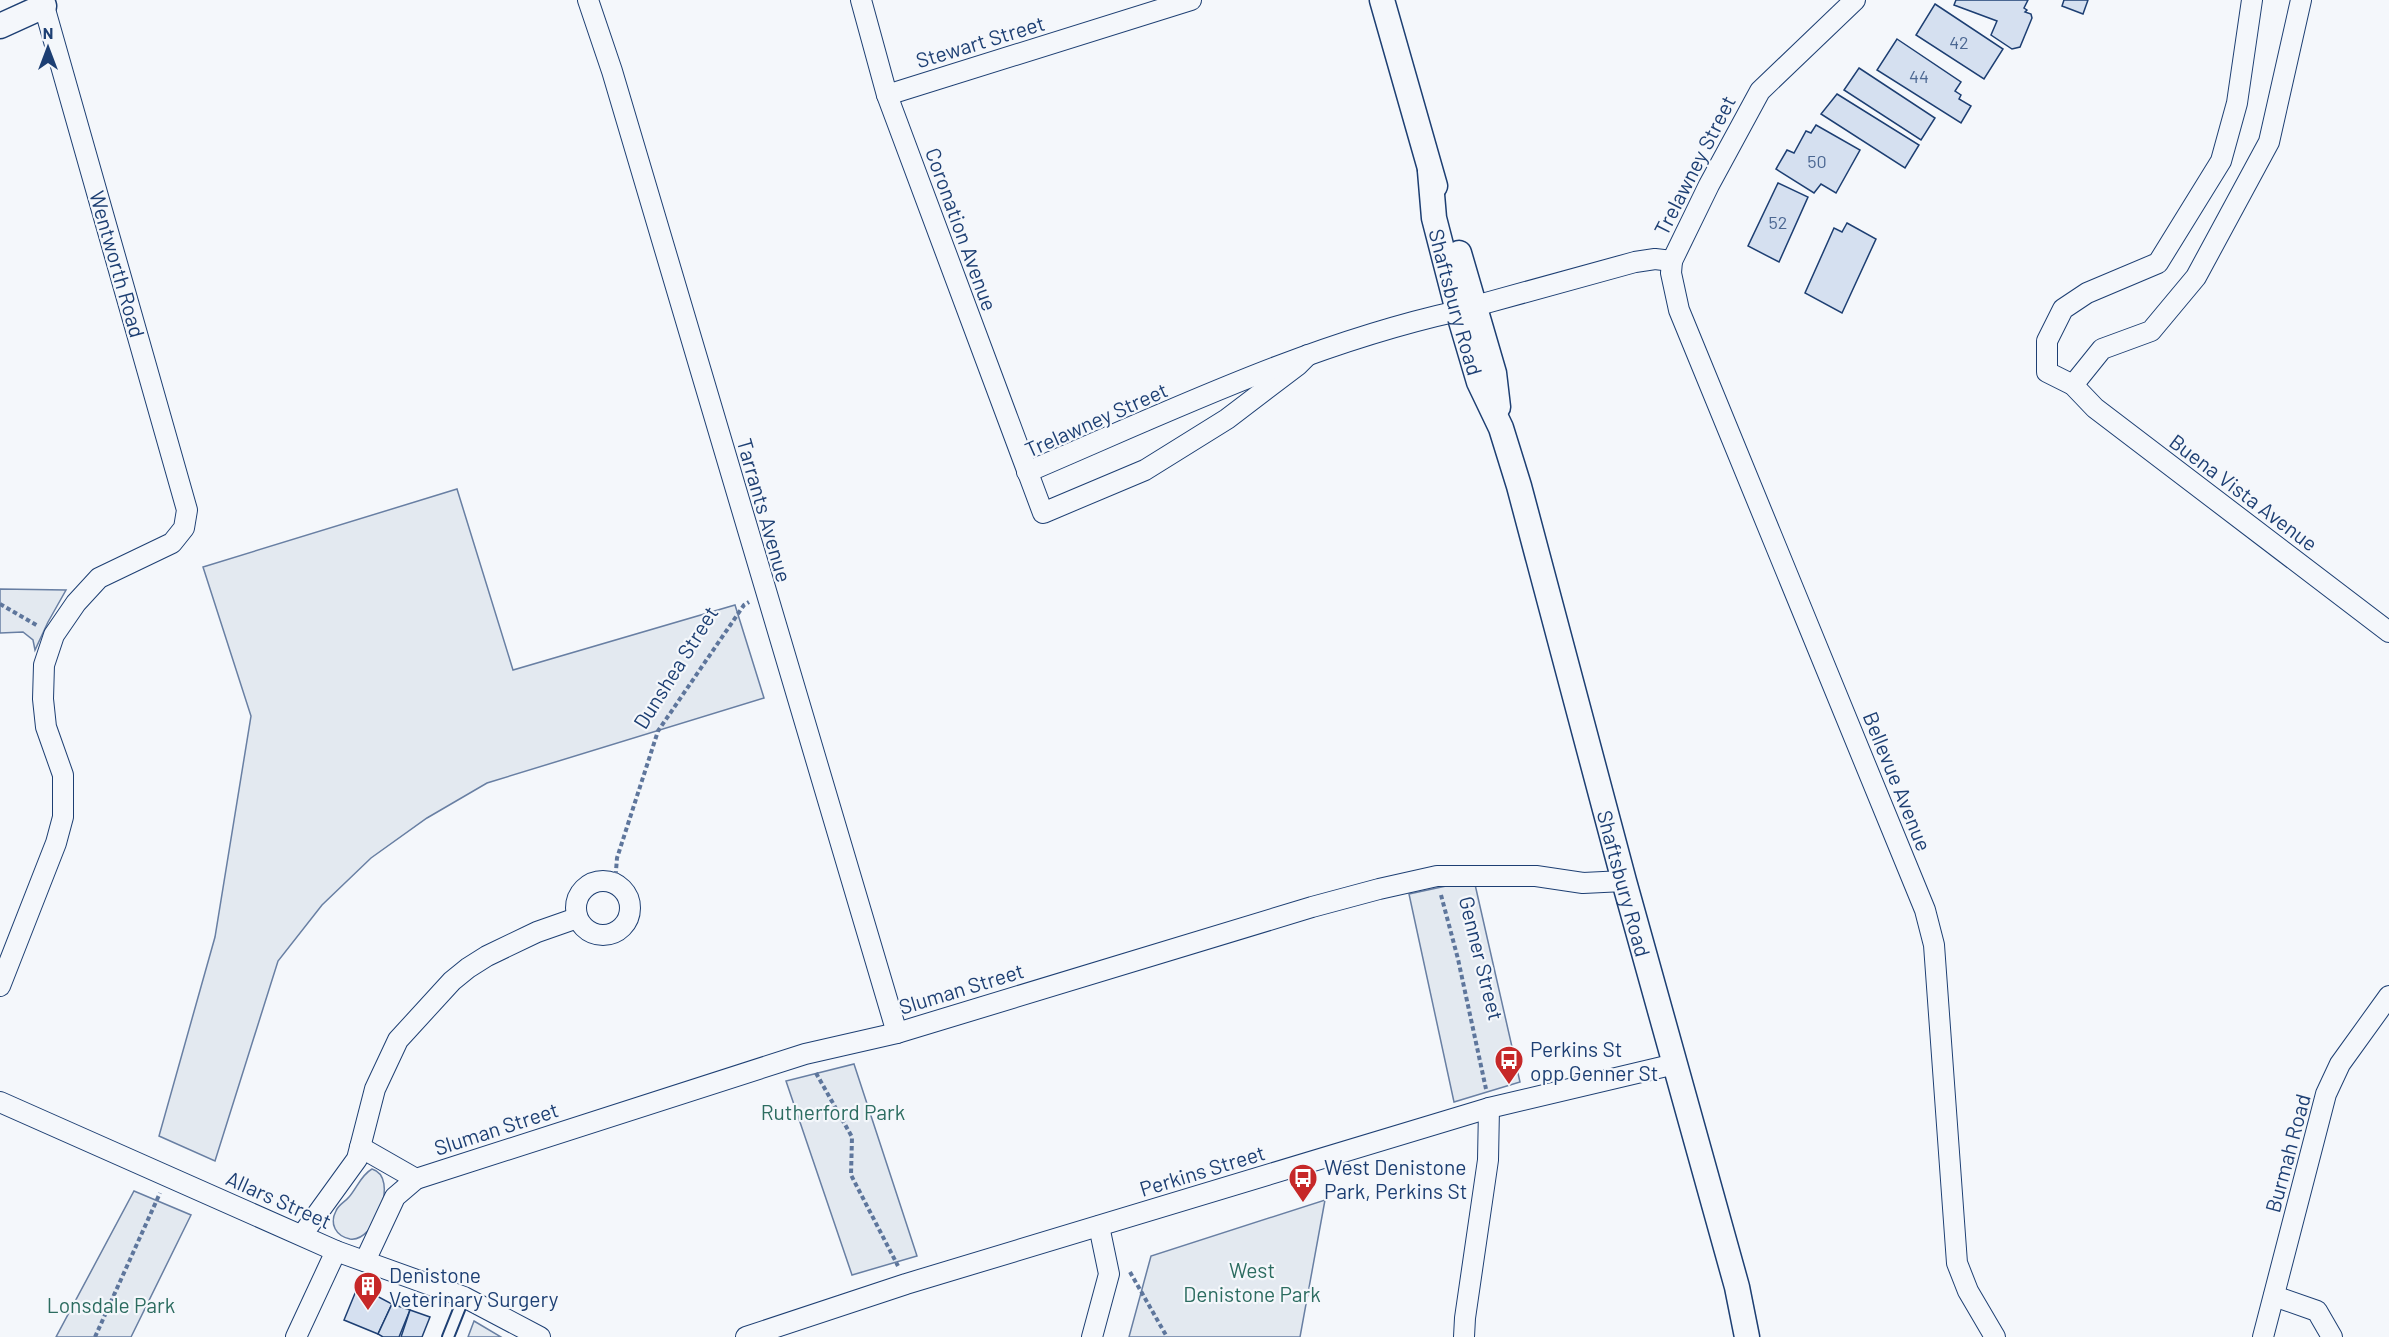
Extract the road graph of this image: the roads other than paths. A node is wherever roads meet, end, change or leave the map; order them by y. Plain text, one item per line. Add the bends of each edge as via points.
1 (588, 0) edge
2 (861, 0) edge
3 (1191, 0) edge
4 (1383, 0) edge
5 (1855, 0) edge
6 (2252, 0) edge
7 (2301, 0) edge
8 (43, 3) edge
9 (0, 26) edge
10 (887, 95) junction
11 (1672, 261) junction
12 (1466, 308) junction
13 (1308, 355) junction
14 (2073, 385) junction
15 (1027, 472) junction
16 (2389, 632) edge
17 (1624, 881) junction
18 (577, 918) junction
19 (0, 986) edge
20 (2389, 996) edge
21 (897, 1033) junction
22 (1675, 1064) junction
23 (0, 1102) edge
24 (1489, 1108) junction
25 (360, 1147) junction
26 (416, 1179) junction
27 (1099, 1226) junction
28 (302, 1235) junction
29 (336, 1251) junction
30 (365, 1261) junction
31 (2274, 1296) junction
32 (464, 1297) junction
33 (296, 1337) edge
34 (448, 1337) edge
35 (540, 1337) edge
36 (746, 1337) edge
37 (1092, 1337) edge
38 (1464, 1337) edge
39 (1747, 1337) edge
40 (1995, 1337) edge
41 (2263, 1337) edge
42 (2332, 1337) edge

1 - 21 street, Tarrants Avenue
2 - 10 street, Coronation Avenue
3 - 10 street, Stewart Street
4 - 12 street, Shaftsbury Road via 1430,171 1447,214
5 - 11 street, Trelawney Street via 1760,91
6 - 14 street, Buena Vista Avenue via 2237,104 2221,161 2158,263 2087,293 2063,309 2047,341 2047,372
7 - 14 street via 2269,142 2196,277 2151,331 2102,349
8 - 9 street
8 - 19 street, Wentworth Road via 187,510 184,528 172,543 99,578 54,635 44,665 43,699 46,727 63,775 63,817
10 - 15 street, Coronation Avenue
11 - 12 street, Trelawney Street via 1635,262
11 - 40 street, Bellevue Avenue via 1679,310 1925,910 1934,945 1957,1263 1968,1291
12 - 13 street, Trelawney Street via 1403,323
12 - 17 street, Shaftsbury Road via 1479,382 1501,428 1519,486
13 - 15 street, Trelawney Street
13 - 15 street, Trelawney Street via 1227,419 1145,470 1053,509 1043,513
14 - 16 street, Buena Vista Avenue via 2095,408
17 - 21 street, Sluman Street via 1583,883 1536,876 1437,876 1312,907
17 - 22 street, Shaftsbury Road
18 - 18 street via 575,905 580,892 589,884 602,880 615,883 626,892 630,915 625,926 615,933 593,934
18 - 25 street via 487,956 452,981 398,1040 375,1089
20 - 31 street, Burmah Road via 2340,1064 2326,1095
21 - 26 street, Sluman Street via 805,1054
22 - 24 street, Perkins Street
22 - 39 street, Shaftsbury Road via 1737,1287
23 - 28 street, Allars Street
24 - 27 street, Perkins Street
24 - 38 street via 1488,1160
25 - 26 street
25 - 28 street via 357,1159
26 - 30 street, Sluman Street via 395,1197
27 - 36 street, Perkins Street
27 - 37 street via 1109,1274
28 - 29 street, Allars Street
29 - 30 street, Allars Street
29 - 33 street
30 - 32 street, Allars Street
31 - 41 street, Burmah Road
31 - 42 street via 2317,1311
32 - 34 lane
32 - 35 street, Allars Street

